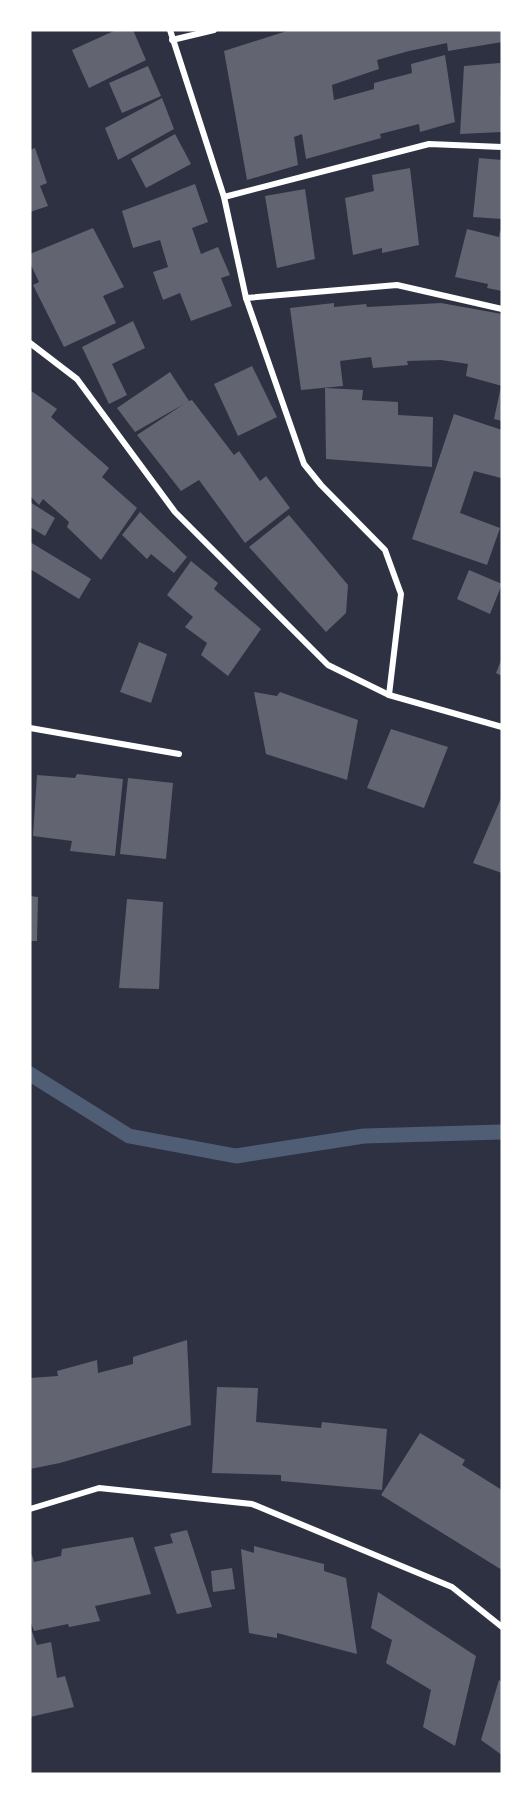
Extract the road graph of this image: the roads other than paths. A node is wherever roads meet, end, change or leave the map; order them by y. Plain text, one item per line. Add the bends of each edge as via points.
1 (170, 30) edge
2 (214, 30) edge
3 (172, 40) junction
4 (502, 147) edge
5 (224, 197) junction
6 (246, 298) junction
7 (502, 309) edge
8 (30, 343) edge
9 (389, 695) junction
10 (502, 727) edge
11 (30, 728) edge
12 (179, 754) dead end
13 (30, 1509) edge
14 (502, 1627) edge

1 - 3 street
2 - 3 street
3 - 5 street
4 - 5 street via 429,144
5 - 6 street
6 - 7 street via 397,285
6 - 9 street via 304,464 385,550 401,594
8 - 9 street via 77,379 175,512 328,665
9 - 10 street
11 - 12 street
13 - 14 street via 99,1488 252,1504 452,1587

